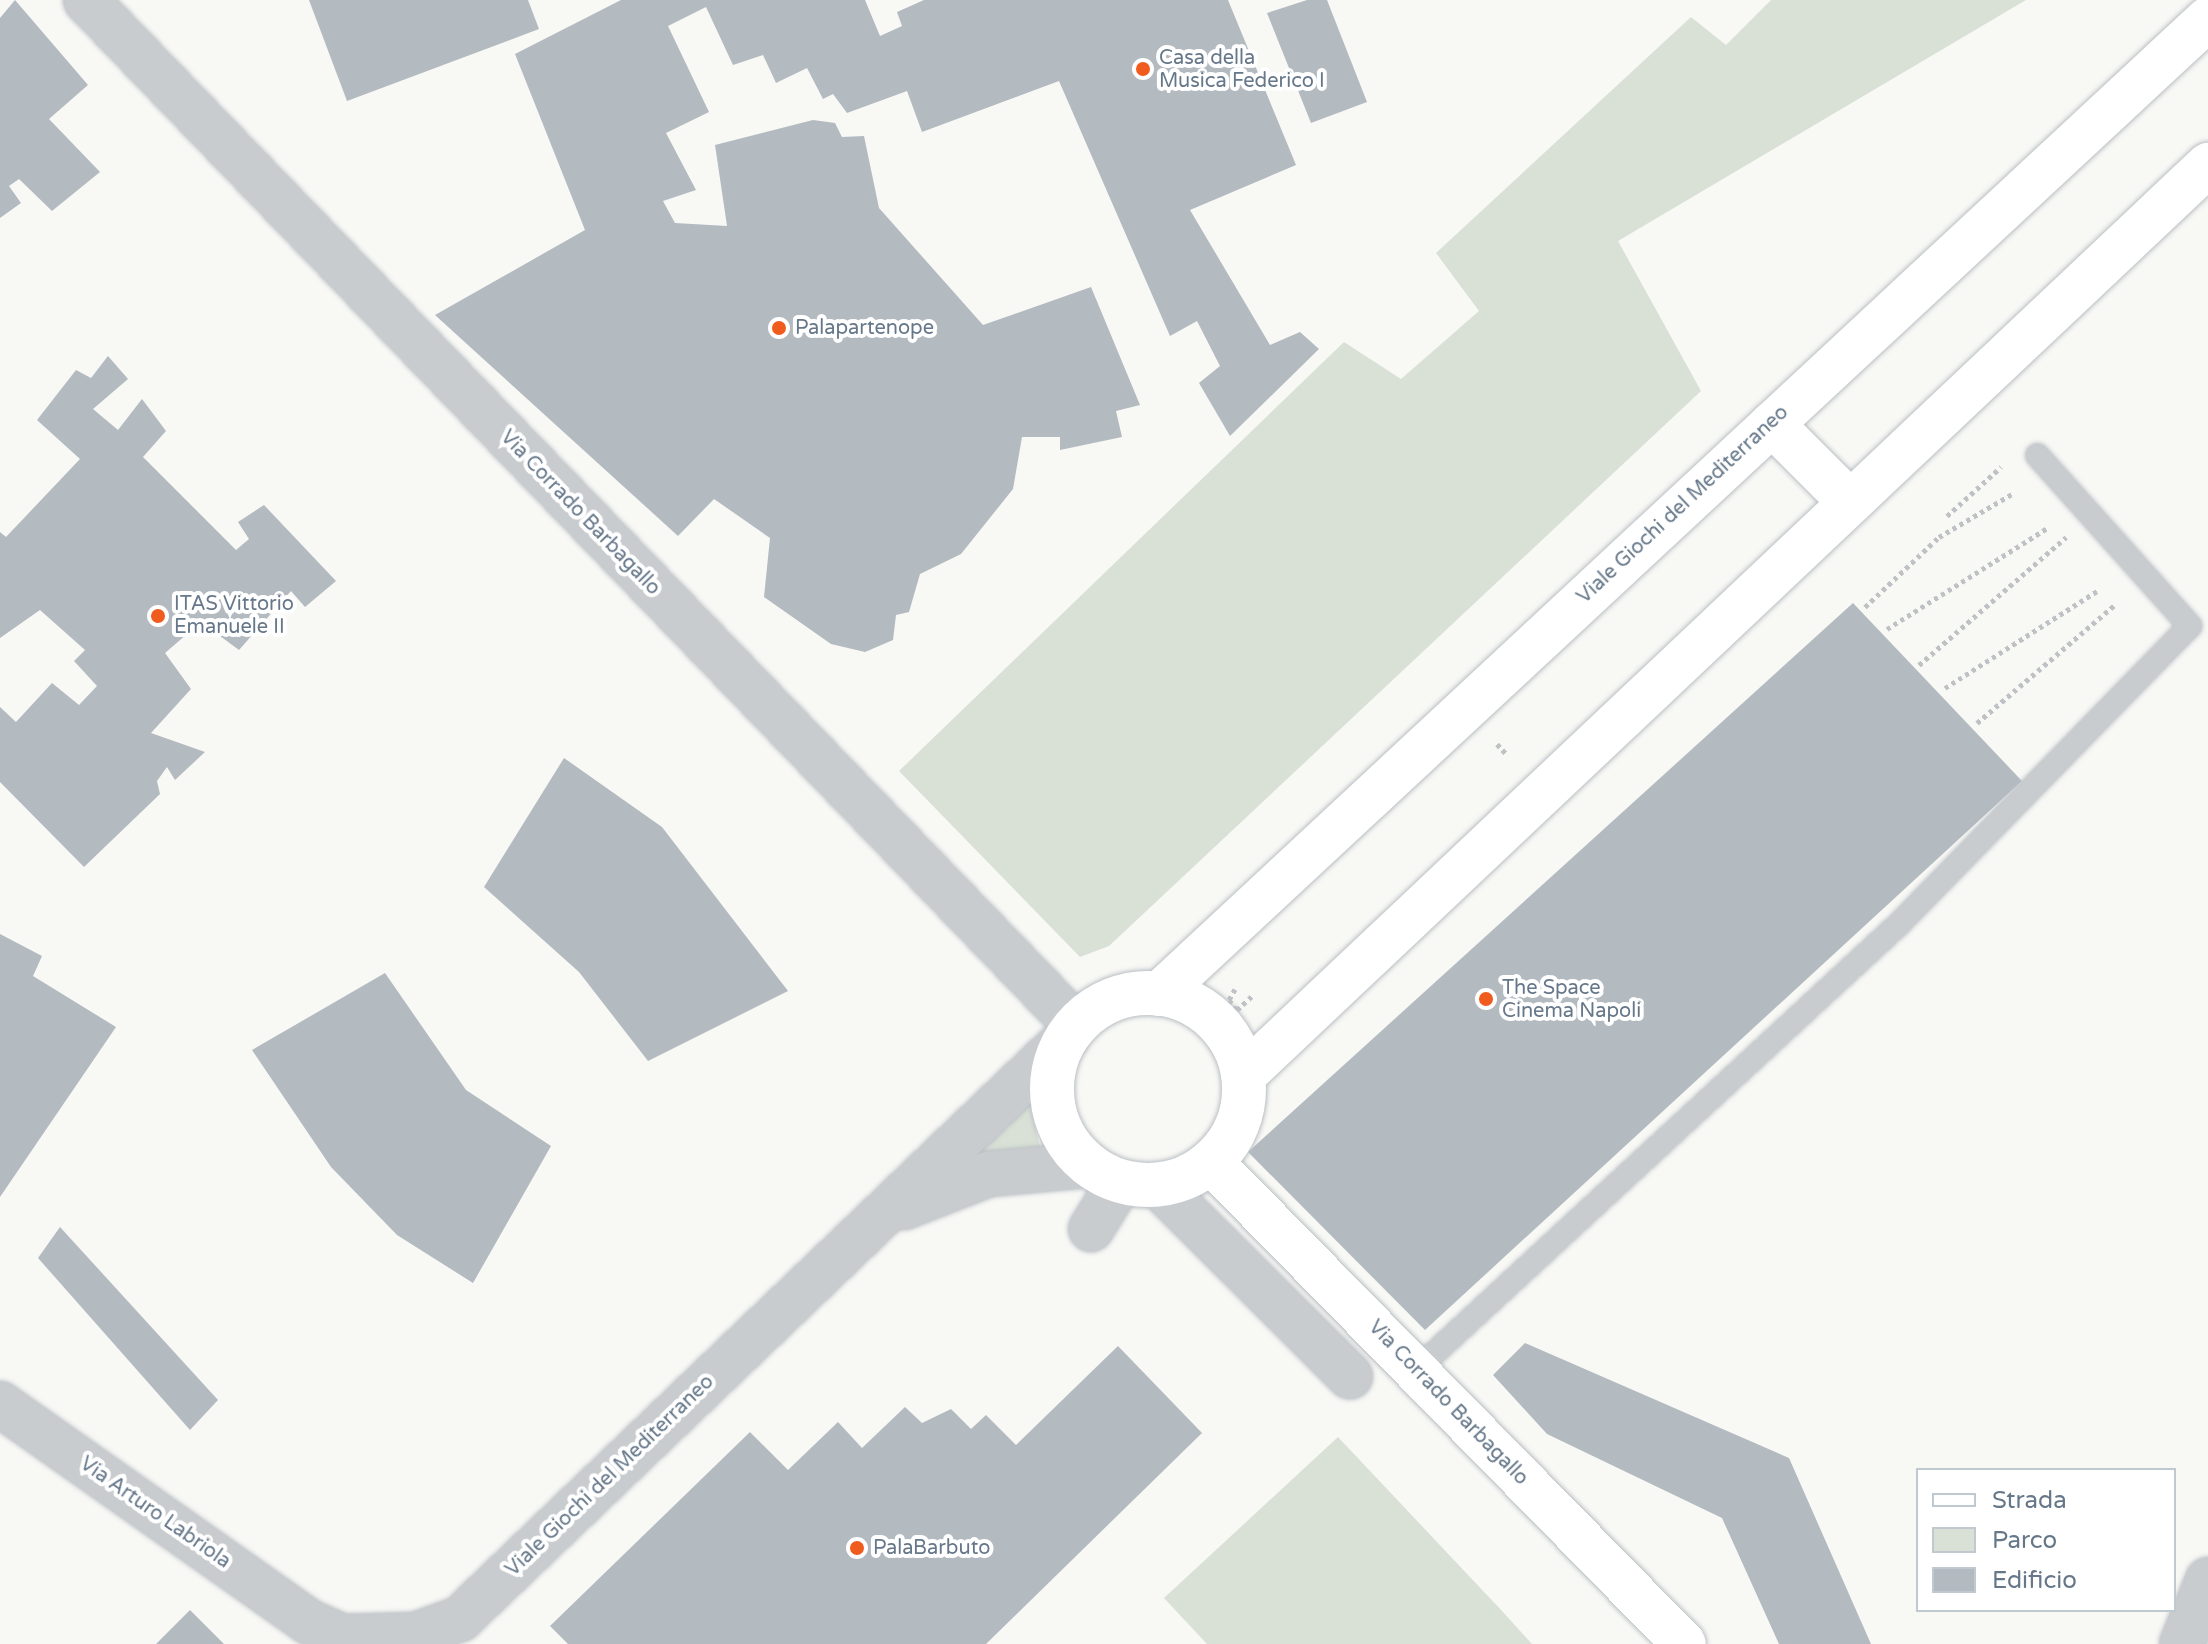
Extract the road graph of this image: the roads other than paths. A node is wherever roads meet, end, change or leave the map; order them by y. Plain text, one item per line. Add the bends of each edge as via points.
1 (86, 0) edge
2 (2208, 19) edge
3 (2208, 165) edge
4 (1772, 424) junction
5 (2037, 455) dead end
6 (1850, 502) junction
7 (1159, 994) junction
8 (1071, 1032) junction
9 (1244, 1075) junction
10 (1211, 1162) junction
11 (1122, 1177) junction
12 (874, 1223) junction
13 (1091, 1229) dead end
14 (1416, 1370) junction
15 (1350, 1376) dead end
16 (0, 1404) edge
17 (2208, 1580) edge
18 (309, 1622) joint
19 (377, 1641) edge
20 (1684, 1644) edge
21 (2182, 1644) edge

1 - 8 street, Via Corrado Barbagallo
2 - 4 main road, Viale Giochi del Mediterraneo
3 - 6 main road
4 - 6 main road
4 - 7 main road, Viale Giochi del Mediterraneo
5 - 14 lane via 2190,626 1900,923
6 - 9 main road
7 - 8 main road via 1128,995
7 - 9 main road via 1215,1020
8 - 11 main road via 1053,1070 1053,1105 1064,1138
8 - 12 street, Viale Giochi del Mediterraneo
9 - 10 main road via 1232,1138
10 - 11 main road
10 - 14 main road, Via Corrado Barbagallo
11 - 12 street, Viale Giochi del Mediterraneo via 988,1174
11 - 13 street
11 - 15 street
12 - 19 street, Viale Giochi del Mediterraneo via 460,1619
14 - 20 main road, Via Corrado Barbagallo
16 - 18 street, Via Arturo Labriola
17 - 21 street
18 - 19 street, Viale Giochi del Mediterraneo via 343,1637

